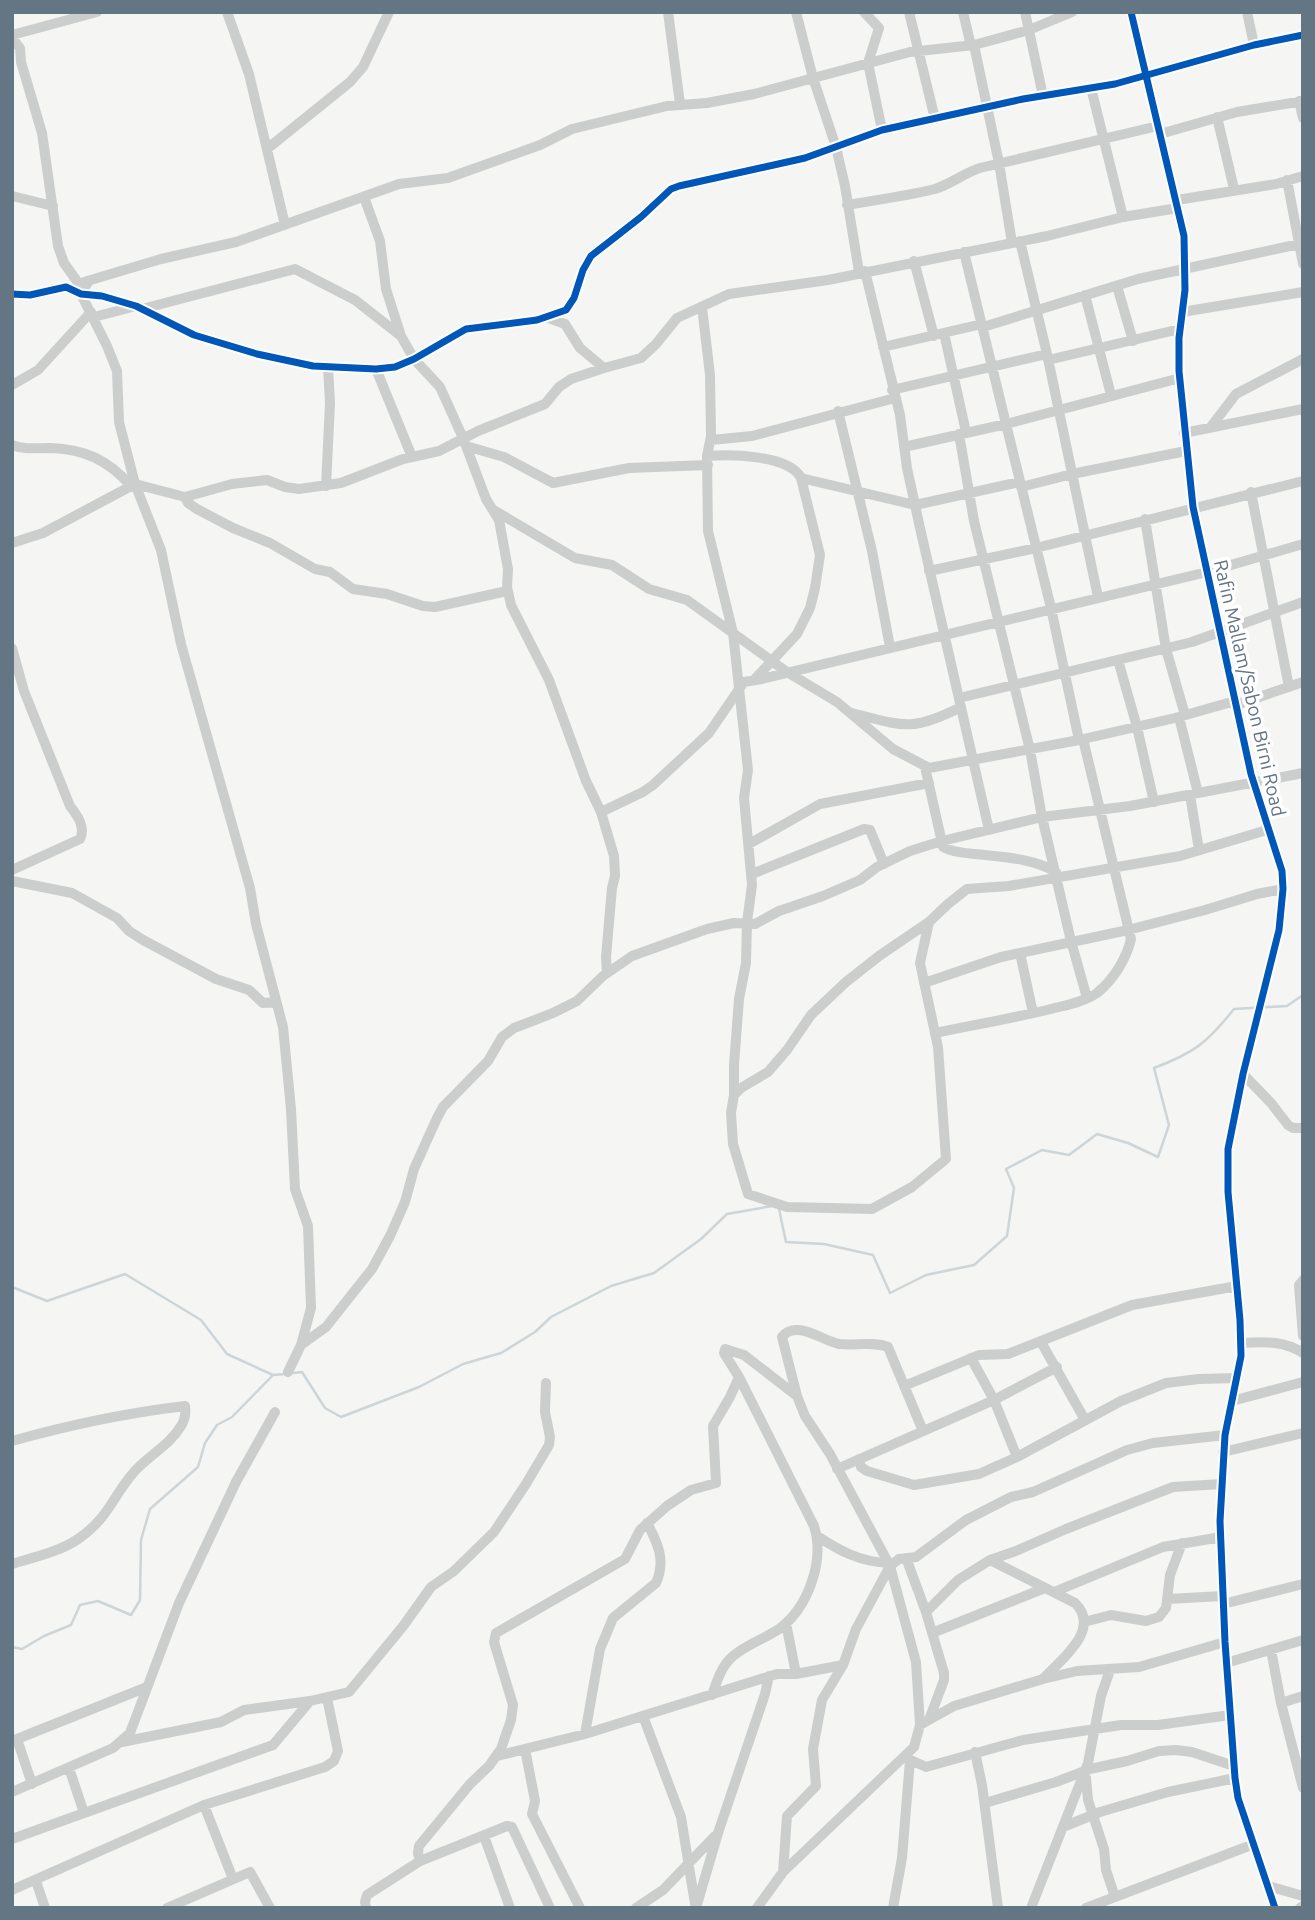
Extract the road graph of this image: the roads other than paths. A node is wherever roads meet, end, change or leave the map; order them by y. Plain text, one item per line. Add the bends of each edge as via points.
1 (97, 12) edge
2 (227, 12) edge
3 (389, 12) edge
4 (668, 12) edge
5 (796, 12) edge
6 (864, 12) edge
7 (909, 12) edge
8 (962, 12) edge
9 (1025, 12) edge
10 (1072, 12) edge
11 (1131, 12) edge
12 (1247, 12) edge
13 (1029, 30) junction
14 (1303, 35) edge
15 (12, 36) edge
16 (1254, 45) junction
17 (972, 46) junction
18 (918, 51) junction
19 (868, 64) junction
20 (1146, 75) junction
21 (813, 78) junction
22 (1091, 88) junction
23 (1043, 96) junction
24 (1301, 101) edge
25 (680, 104) junction
26 (988, 107) junction
27 (1217, 117) junction
28 (1303, 118) edge
29 (934, 119) junction
30 (882, 130) junction
31 (1159, 130) junction
32 (1105, 139) junction
33 (836, 147) junction
34 (267, 149) junction
35 (999, 163) junction
36 (1303, 176) edge
37 (1287, 180) junction
38 (1234, 189) junction
39 (12, 196) edge
40 (364, 197) junction
41 (1177, 204) junction
42 (848, 205) junction
43 (53, 206) junction
44 (1123, 217) junction
45 (285, 225) junction
46 (1300, 238) edge
47 (1016, 242) junction
48 (964, 252) junction
49 (914, 261) junction
50 (1303, 264) edge
51 (1186, 270) junction
52 (862, 272) junction
53 (83, 286) junction
54 (1116, 286) junction
55 (1303, 292) edge
56 (12, 294) edge
57 (1085, 295) junction
58 (139, 307) junction
59 (702, 307) junction
60 (1038, 311) junction
61 (1182, 312) junction
62 (92, 315) junction
63 (546, 317) junction
64 (983, 325) junction
65 (1180, 329) junction
66 (939, 335) junction
67 (401, 336) junction
68 (1133, 341) junction
69 (883, 347) junction
70 (1100, 349) junction
71 (1048, 357) junction
72 (414, 359) junction
73 (1303, 359) edge
74 (993, 366) junction
75 (328, 367) junction
76 (604, 368) junction
77 (376, 369) junction
78 (953, 376) junction
79 (1180, 378) junction
80 (12, 385) edge
81 (894, 394) junction
82 (1111, 395) junction
83 (1059, 409) junction
84 (1303, 409) edge
85 (838, 411) junction
86 (1006, 424) junction
87 (1209, 428) junction
88 (962, 433) junction
89 (1184, 433) junction
90 (710, 440) junction
91 (465, 442) junction
92 (12, 445) edge
93 (904, 447) junction
94 (1186, 451) junction
95 (412, 457) junction
96 (708, 461) junction
97 (1072, 474) junction
98 (801, 478) junction
99 (1303, 481) edge
100 (133, 485) junction
101 (1021, 485) junction
102 (326, 486) junction
103 (857, 492) junction
104 (1251, 492) junction
105 (970, 493) junction
106 (185, 497) junction
107 (915, 505) junction
108 (491, 508) junction
109 (1193, 508) junction
110 (1145, 519) junction
111 (1085, 535) junction
112 (12, 543) edge
113 (1303, 544) edge
114 (1036, 548) junction
115 (1263, 554) junction
116 (984, 559) junction
117 (929, 571) junction
118 (1207, 572) junction
119 (1155, 584) junction
120 (507, 591) junction
121 (1098, 597) junction
122 (1303, 602) edge
123 (1051, 608) junction
124 (1273, 614) junction
125 (998, 621) junction
126 (733, 633) junction
127 (1220, 633) junction
128 (944, 635) junction
129 (890, 647) junction
130 (12, 648) edge
131 (1166, 649) junction
132 (1118, 660) junction
133 (773, 661) junction
134 (787, 672) junction
135 (1064, 673) junction
136 (753, 680) junction
137 (1303, 682) edge
138 (1014, 685) junction
139 (1289, 687) junction
140 (740, 689) junction
141 (960, 702) junction
142 (1235, 703) junction
143 (848, 712) junction
144 (1182, 716) junction
145 (1137, 727) junction
146 (1081, 739) junction
147 (1030, 750) junction
148 (975, 761) junction
149 (925, 767) junction
150 (1303, 773) edge
151 (929, 783) junction
152 (1253, 783) junction
153 (1194, 794) junction
154 (1154, 802) junction
155 (1098, 810) junction
156 (601, 812) junction
157 (1042, 817) junction
158 (989, 830) junction
159 (1267, 830) junction
160 (942, 841) junction
161 (749, 844) junction
162 (1199, 850) junction
163 (884, 864) junction
164 (1113, 868) junction
165 (12, 870) edge
166 (752, 874) junction
167 (1057, 875) junction
168 (12, 881) edge
169 (1283, 889) junction
170 (747, 922) junction
171 (929, 922) junction
172 (1128, 930) junction
173 (1071, 941) junction
174 (1020, 953) junction
175 (607, 973) junction
176 (924, 983) junction
177 (1087, 998) junction
178 (276, 1002) junction
179 (1033, 1013) junction
180 (935, 1032) junction
181 (1243, 1074) junction
182 (734, 1096) junction
183 (1303, 1128) edge
184 (1303, 1280) edge
185 (1237, 1286) junction
186 (1303, 1336) edge
187 (1041, 1342) junction
188 (1241, 1343) junction
189 (301, 1345) junction
190 (1303, 1353) edge
191 (971, 1358) junction
192 (1057, 1367) junction
193 (288, 1372) dead end
194 (739, 1377) junction
195 (1237, 1378) junction
196 (1303, 1382) edge
197 (546, 1383) dead end
198 (904, 1385) junction
199 (797, 1396) junction
200 (994, 1401) junction
201 (1232, 1401) junction
202 (275, 1412) dead end
203 (1085, 1420) junction
204 (923, 1431) junction
205 (1303, 1433) edge
206 (1225, 1435) junction
207 (12, 1441) edge
208 (1223, 1452) junction
209 (1017, 1457) junction
210 (859, 1459) junction
211 (837, 1469) junction
212 (1221, 1484) junction
213 (647, 1523) junction
214 (817, 1536) junction
215 (1221, 1537) junction
216 (1182, 1543) junction
217 (906, 1558) junction
218 (990, 1560) junction
219 (12, 1564) edge
220 (889, 1565) junction
221 (1303, 1584) edge
222 (1049, 1590) junction
223 (1168, 1599) junction
224 (1223, 1600) junction
225 (926, 1612) junction
226 (1084, 1622) junction
227 (786, 1623) junction
228 (932, 1633) junction
229 (1303, 1640) edge
230 (1225, 1642) junction
231 (1271, 1650) junction
232 (1226, 1663) junction
233 (843, 1665) junction
234 (1110, 1670) junction
235 (796, 1674) junction
236 (769, 1676) junction
237 (1043, 1679) junction
238 (147, 1687) junction
239 (712, 1695) junction
240 (1303, 1696) edge
241 (327, 1698) junction
242 (310, 1701) junction
243 (1281, 1703) junction
244 (1230, 1715) junction
245 (643, 1716) junction
246 (925, 1723) junction
247 (1096, 1730) junction
248 (585, 1734) junction
249 (14, 1740) edge
250 (122, 1742) junction
251 (525, 1749) junction
252 (975, 1752) junction
253 (497, 1756) junction
254 (907, 1758) junction
255 (1234, 1766) junction
256 (69, 1768) junction
257 (1083, 1772) junction
258 (1235, 1778) junction
259 (32, 1784) junction
260 (1303, 1788) edge
261 (12, 1792) edge
262 (985, 1803) junction
263 (204, 1805) junction
264 (85, 1813) junction
265 (1093, 1815) junction
266 (1063, 1827) junction
267 (718, 1833) junction
268 (484, 1836) junction
269 (12, 1839) edge
270 (1254, 1844) junction
271 (421, 1861) junction
272 (687, 1865) junction
273 (783, 1872) junction
274 (233, 1879) junction
275 (36, 1881) junction
276 (1268, 1886) junction
277 (12, 1890) edge
278 (1303, 1896) edge
279 (1110, 1902) edge
280 (172, 1907) edge
281 (45, 1908) edge
282 (270, 1908) edge
283 (366, 1908) edge
284 (510, 1908) edge
285 (550, 1908) edge
286 (580, 1908) edge
287 (636, 1908) edge
288 (757, 1908) edge
289 (893, 1908) edge
290 (998, 1908) edge
291 (1031, 1908) edge
292 (1086, 1908) edge
293 (1275, 1908) edge

1 - 15 street
2 - 34 street via 249,74
3 - 34 street via 363,67 350,82
4 - 25 street
5 - 21 street
6 - 19 street via 880,31
7 - 18 street
8 - 17 street
9 - 13 street
10 - 13 street
11 - 20 street, Rafin Mallam/Sabon Birni Road
12 - 16 street
13 - 17 street
13 - 23 street
14 - 16 street
15 - 43 street via 20,48 41,133
16 - 20 street
17 - 18 street
17 - 26 street
18 - 19 street
18 - 29 street
19 - 21 street
19 - 30 street
20 - 22 street
20 - 31 street, Rafin Mallam/Sabon Birni Road
21 - 25 street via 720,101
21 - 33 street
22 - 23 street
22 - 32 street
23 - 26 street
24 - 27 street
24 - 28 street
25 - 40 street via 576,128 448,178 399,184
26 - 29 street
26 - 35 street
27 - 31 street
27 - 38 street
29 - 30 street
30 - 33 street
31 - 32 street
31 - 41 street, Rafin Mallam/Sabon Birni Road
32 - 35 street
32 - 44 street
33 - 42 street
33 - 63 street via 671,189 599,248 583,270 571,305
34 - 45 street
35 - 42 street via 936,188
35 - 47 street
36 - 37 street
37 - 38 street
37 - 46 street
38 - 41 street
39 - 43 street
40 - 45 street
40 - 67 street via 380,241 386,289
41 - 44 street
41 - 51 street, Rafin Mallam/Sabon Birni Road
42 - 52 street
43 - 53 street via 61,255
44 - 47 street
45 - 53 street
46 - 50 street
46 - 51 street
47 - 48 street
47 - 60 street
48 - 49 street
48 - 64 street
49 - 52 street
49 - 66 street
51 - 54 street
51 - 61 street, Rafin Mallam/Sabon Birni Road
52 - 59 street via 730,294
52 - 69 street
53 - 56 street
53 - 58 street
53 - 62 street
54 - 57 street
54 - 68 street
55 - 61 street
57 - 60 street
57 - 70 street
58 - 62 street
58 - 67 street via 295,269 355,300
58 - 75 street via 220,345
59 - 76 street via 677,318 645,356
59 - 90 street via 710,376
60 - 64 street
60 - 71 street
61 - 65 street, Rafin Mallam/Sabon Birni Road
62 - 80 street via 38,370
62 - 100 street via 117,371 119,422
63 - 72 street via 466,329
63 - 76 street via 565,324 580,348
64 - 66 street
64 - 74 street
65 - 68 street
65 - 79 street, Rafin Mallam/Sabon Birni Road
66 - 69 street
66 - 78 street
67 - 72 street
68 - 70 street
69 - 81 street
70 - 71 street
70 - 82 street
71 - 74 street
71 - 83 street
72 - 77 street
72 - 91 street via 440,387
73 - 87 street via 1236,394
74 - 78 street
74 - 86 street
75 - 77 street
75 - 102 street
76 - 91 street via 564,383 545,404
77 - 95 street
78 - 81 street
78 - 88 street
79 - 82 street
79 - 89 street, Rafin Mallam/Sabon Birni Road
81 - 85 street
81 - 93 street
82 - 83 street
83 - 86 street
83 - 97 street
84 - 87 street
85 - 90 street via 752,436
85 - 103 street
86 - 88 street
86 - 101 street
87 - 89 street
88 - 93 street
88 - 105 street
89 - 94 street, Rafin Mallam/Sabon Birni Road
90 - 96 street
91 - 95 street
91 - 96 street via 553,484 629,468
91 - 108 street
92 - 100 street via 79,452 105,461
93 - 107 street
94 - 97 street
94 - 109 street, Rafin Mallam/Sabon Birni Road
95 - 102 street
96 - 98 street via 729,455 779,462 794,468
96 - 126 street via 708,531
97 - 101 street
97 - 111 street
98 - 103 street
98 - 133 street via 821,560 804,623
99 - 104 street
100 - 106 street
100 - 112 street via 43,533
100 - 178 street via 161,550 178,635 250,888
101 - 105 street
101 - 114 street
102 - 106 street via 291,488 267,480
103 - 107 street
103 - 129 street
104 - 109 street
104 - 115 street
105 - 107 street
105 - 116 street
106 - 120 street via 197,509 275,545 307,566 330,572 359,591 435,607
107 - 117 street
108 - 120 street via 499,520
108 - 126 street via 575,558 612,565 649,589 687,600
109 - 110 street
109 - 118 street, Rafin Mallam/Sabon Birni Road
110 - 111 street
110 - 119 street
111 - 114 street
111 - 121 street
113 - 115 street
114 - 116 street
114 - 123 street
115 - 118 street
115 - 124 street
116 - 117 street
116 - 125 street
117 - 128 street
118 - 119 street
118 - 127 street, Rafin Mallam/Sabon Birni Road
119 - 121 street
119 - 131 street
120 - 156 street via 549,680
121 - 123 street
122 - 124 street
123 - 125 street
123 - 135 street
124 - 127 street
124 - 139 street
125 - 128 street
125 - 138 street
126 - 133 street
126 - 140 street
127 - 131 street
127 - 142 street, Rafin Mallam/Sabon Birni Road
128 - 129 street
128 - 141 street
129 - 134 street
130 - 165 street via 24,691 82,832 80,839
131 - 132 street
131 - 144 street
132 - 135 street
132 - 145 street
133 - 134 street
133 - 136 street
134 - 136 street
134 - 143 street
135 - 138 street
135 - 146 street
136 - 140 street
137 - 139 street
138 - 141 street
138 - 147 street
139 - 142 street
140 - 156 street via 709,733 653,785
140 - 161 street
141 - 143 street via 944,715 910,726
141 - 148 street
142 - 144 street
142 - 152 street, Rafin Mallam/Sabon Birni Road
143 - 149 street via 893,749
144 - 145 street
144 - 153 street
145 - 146 street
145 - 154 street
146 - 147 street
146 - 155 street
147 - 148 street
147 - 157 street
148 - 149 street
148 - 158 street
149 - 151 street
150 - 152 street
151 - 160 street
151 - 161 street via 820,804
152 - 153 street
152 - 159 street, Rafin Mallam/Sabon Birni Road
153 - 154 street
153 - 162 street
154 - 155 street
155 - 157 street
155 - 164 street
156 - 175 street via 615,866
157 - 158 street
157 - 167 street
158 - 160 street
159 - 162 street
159 - 169 street, Rafin Mallam/Sabon Birni Road via 1282,871
160 - 163 street
160 - 167 street via 947,849 1042,865
161 - 166 street
162 - 164 street
163 - 166 street via 870,830 864,828
163 - 170 street via 860,880 755,924
164 - 167 street
164 - 172 street
166 - 170 street
167 - 171 street via 967,890
167 - 173 street
168 - 178 street via 72,894 216,979 249,990 263,1003
169 - 172 street
169 - 181 street, Rafin Mallam/Sabon Birni Road via 1279,930
170 - 175 street via 707,929 632,956
170 - 182 street
171 - 176 street via 920,963
171 - 182 street via 818,1007 774,1065
172 - 173 street
172 - 177 street via 1131,939 1112,979
173 - 174 street
173 - 177 street
174 - 176 street
174 - 179 street
175 - 189 street via 578,1001 506,1032 488,1061 443,1107 390,1237 372,1269 326,1326
176 - 180 street
177 - 179 street
178 - 189 street via 283,1027 295,1189 307,1226 311,1308
179 - 180 street
180 - 182 street via 946,1160 912,1187 872,1209 787,1207 746,1193 733,1144
181 - 183 street via 1288,1125
181 - 185 street, Rafin Mallam/Sabon Birni Road via 1228,1149
184 - 186 street via 1299,1285
185 - 187 street via 1132,1305
185 - 188 street, Rafin Mallam/Sabon Birni Road
187 - 191 street via 1008,1354
187 - 192 street
188 - 190 street via 1273,1341
188 - 195 street, Rafin Mallam/Sabon Birni Road
189 - 193 street
191 - 198 street
191 - 200 street
192 - 200 street
192 - 203 street
194 - 199 street via 725,1349 744,1355
194 - 213 street via 713,1422 716,1483 682,1496
194 - 214 street
195 - 201 street, Rafin Mallam/Sabon Birni Road
195 - 203 street via 1166,1383
196 - 201 street
197 - 241 street via 549,1444 494,1532 431,1587 349,1692
198 - 199 street via 888,1346 840,1344 817,1334 790,1331 782,1337
198 - 204 street
199 - 211 street
200 - 204 street
200 - 209 street
201 - 206 street, Rafin Mallam/Sabon Birni Road
202 - 238 street via 210,1536
203 - 209 street
204 - 210 street
205 - 208 street
206 - 208 street, Rafin Mallam/Sabon Birni Road
206 - 217 street via 1127,1450 1011,1497 966,1520 916,1557
207 - 219 street via 79,1423 185,1406 183,1425 133,1473 100,1522 76,1541
208 - 212 street, Rafin Mallam/Sabon Birni Road
209 - 210 street via 979,1474 914,1485 867,1471
210 - 211 street
211 - 220 street
212 - 215 street, Rafin Mallam/Sabon Birni Road
212 - 218 street via 1173,1487
213 - 248 street via 659,1545 659,1577 613,1618 600,1649
213 - 253 street via 625,1559 496,1633 494,1642 513,1705
214 - 220 street via 852,1556
214 - 227 street via 812,1583
215 - 216 street
215 - 224 street, Rafin Mallam/Sabon Birni Road
216 - 222 street
216 - 223 street via 1170,1575
217 - 220 street
217 - 225 street
218 - 222 street
218 - 225 street via 958,1580
220 - 233 street
220 - 246 street via 916,1662
221 - 224 street
222 - 226 street via 1075,1603
222 - 228 street
223 - 224 street
223 - 226 street via 1163,1613 1146,1621 1111,1615
224 - 230 street, Rafin Mallam/Sabon Birni Road
225 - 228 street
226 - 237 street via 1076,1643
227 - 235 street
227 - 239 street via 730,1659 720,1671
228 - 246 street via 944,1680
229 - 231 street
230 - 232 street, Rafin Mallam/Sabon Birni Road
230 - 234 street via 1139,1667
231 - 232 street
231 - 243 street
232 - 244 street, Rafin Mallam/Sabon Birni Road
233 - 235 street
233 - 273 street via 818,1711 813,1749 816,1786 787,1816
234 - 237 street
234 - 247 street
235 - 236 street
236 - 239 street
236 - 267 street
237 - 246 street via 963,1703
238 - 249 street
238 - 250 street
239 - 245 street
240 - 243 street
241 - 242 street
241 - 263 street via 338,1751 334,1761
242 - 250 street via 244,1710 221,1722
242 - 264 street via 273,1745
243 - 260 street
244 - 247 street
244 - 255 street, Rafin Mallam/Sabon Birni Road
245 - 248 street
245 - 272 street via 681,1817
246 - 254 street
247 - 252 street
247 - 257 street
248 - 251 street
249 - 259 street
250 - 256 street
251 - 253 street
251 - 286 street via 535,1801 532,1814
252 - 254 street via 926,1767
252 - 262 street
253 - 271 street via 419,1846
254 - 273 street
254 - 289 street via 902,1858
255 - 257 street via 1176,1750
255 - 258 street, Rafin Mallam/Sabon Birni Road
256 - 259 street
256 - 264 street
257 - 262 street
257 - 265 street
257 - 266 street
258 - 265 street via 1184,1787
258 - 270 street, Rafin Mallam/Sabon Birni Road
259 - 261 street
262 - 290 street
263 - 274 street
263 - 275 street
264 - 269 street
265 - 266 street
265 - 279 street
266 - 291 street
267 - 272 street
267 - 272 street via 696,1908
268 - 271 street
268 - 284 street
268 - 285 street via 512,1827
270 - 276 street, Rafin Mallam/Sabon Birni Road
270 - 279 street
271 - 283 street via 368,1895
272 - 287 street via 663,1890
273 - 288 street
274 - 280 street
274 - 282 street via 251,1872
275 - 277 street
275 - 281 street
276 - 278 street
276 - 293 street, Rafin Mallam/Sabon Birni Road
279 - 292 street

